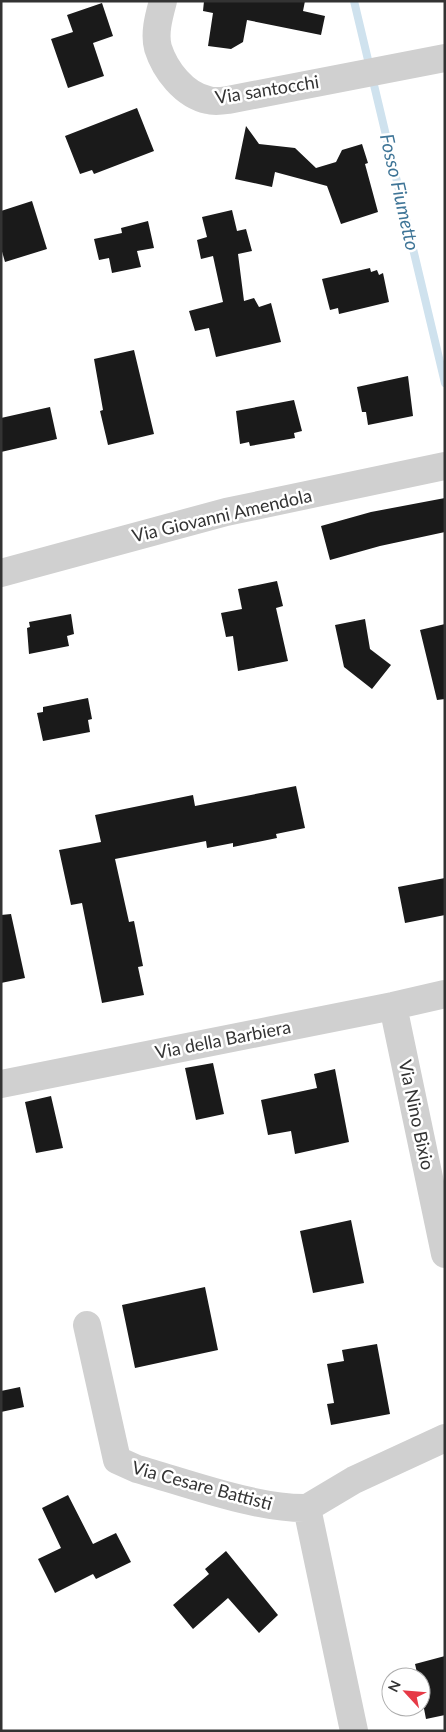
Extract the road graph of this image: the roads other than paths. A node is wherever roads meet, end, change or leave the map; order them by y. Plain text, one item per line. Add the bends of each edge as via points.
1 (162, 1) edge
2 (445, 58) edge
3 (444, 466) edge
4 (1, 573) edge
5 (445, 994) edge
6 (392, 1006) junction
7 (1, 1084) edge
8 (445, 1254) edge
9 (87, 1325) dead end
10 (445, 1438) edge
11 (307, 1508) junction
12 (354, 1731) edge

1 - 2 street, Via santocchi via 157,24 158,47 168,70 182,86 209,101
3 - 4 street, Via Giovanni Amendola via 226,512
5 - 6 street, Via della Barbiera
6 - 7 street, Via della Barbiera
6 - 8 street, Via Nino Bixio
9 - 11 street, Via Cesare Battisti via 117,1460 137,1469 265,1504
10 - 11 street via 354,1480
11 - 12 street

